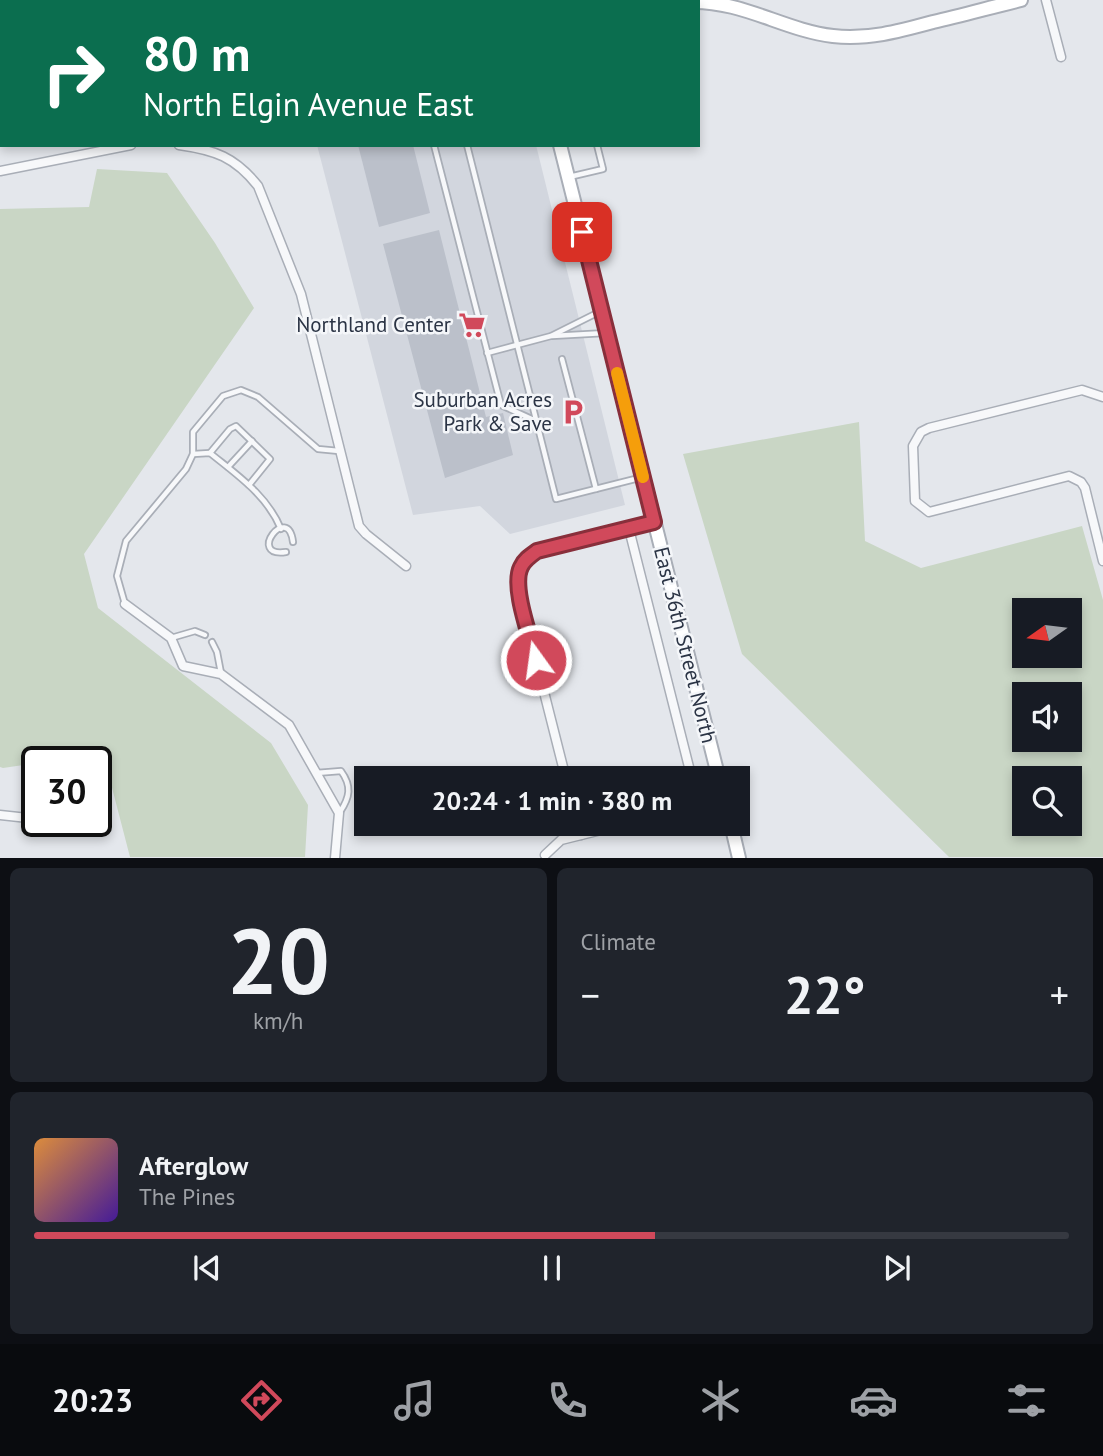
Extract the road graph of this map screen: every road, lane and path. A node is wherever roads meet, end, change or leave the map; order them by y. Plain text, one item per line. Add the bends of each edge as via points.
1 (1021, 0) edge
2 (1046, 0) edge
3 (700, 2) edge
4 (1060, 57) dead end
5 (121, 147) edge
6 (211, 147) edge
7 (435, 147) edge
8 (468, 147) edge
9 (560, 147) edge
10 (598, 147) edge
11 (0, 171) edge
12 (568, 177) junction
13 (602, 311) junction
14 (607, 333) junction
15 (551, 336) junction
16 (517, 345) junction
17 (487, 353) junction
18 (562, 359) dead end
19 (1103, 397) edge
20 (536, 421) junction
21 (252, 441) junction
22 (339, 451) junction
23 (210, 453) junction
24 (193, 454) junction
25 (228, 467) junction
26 (643, 477) junction
27 (249, 485) junction
28 (596, 489) junction
29 (654, 522) junction
30 (281, 528) junction
31 (629, 529) junction
32 (293, 542) dead end
33 (286, 552) dead end
34 (1103, 561) edge
35 (406, 566) dead end
36 (125, 604) joint
37 (205, 635) dead end
38 (171, 638) junction
39 (212, 642) dead end
40 (221, 674) junction
41 (563, 766) edge
42 (689, 766) edge
43 (716, 766) edge
44 (316, 774) junction
45 (339, 813) junction
46 (0, 815) edge
47 (21, 817) edge
48 (576, 836) edge
49 (733, 836) edge
50 (545, 855) dead end
51 (335, 858) edge
52 (739, 858) edge

1 - 3 main road via 854,38 805,30 745,5
2 - 4 street
5 - 11 street
6 - 22 street via 247,172 265,201 301,294
7 - 17 lane
8 - 16 lane
9 - 12 main road, East 36th Street North
10 - 12 lane via 603,169
12 - 13 main road, East 36th Street North
13 - 14 main road, East 36th Street North
13 - 15 lane
14 - 15 lane
14 - 26 main road, East 36th Street North
15 - 16 lane
16 - 17 lane
16 - 20 lane
17 - 20 lane via 501,405
18 - 28 lane
19 - 34 street via 1082,390 929,428 913,446 915,501 929,512 1069,476 1076,479 1085,488
20 - 28 lane via 556,499
21 - 23 lane via 236,426
21 - 25 lane
21 - 27 lane via 270,459
22 - 24 lane via 318,449 258,397 241,390 223,396 193,432
22 - 35 street via 359,526
23 - 24 lane
23 - 25 lane
24 - 36 lane via 186,469 126,541 117,576
25 - 27 lane
26 - 28 lane
26 - 29 main road, East 36th Street North
27 - 30 lane via 275,514
29 - 31 street
29 - 43 main road, East 36th Street North
30 - 32 lane via 289,531
30 - 33 lane via 271,534 269,545 274,551
31 - 41 street via 537,551 527,558 518,576
31 - 42 street, East 36th Street North
36 - 38 street
37 - 38 lane via 195,631
38 - 40 street via 183,666
39 - 40 lane
40 - 44 street via 289,725
44 - 45 street
44 - 45 lane via 341,771 347,779 347,802
45 - 51 street
46 - 47 street
48 - 50 street via 561,840
49 - 52 main road

